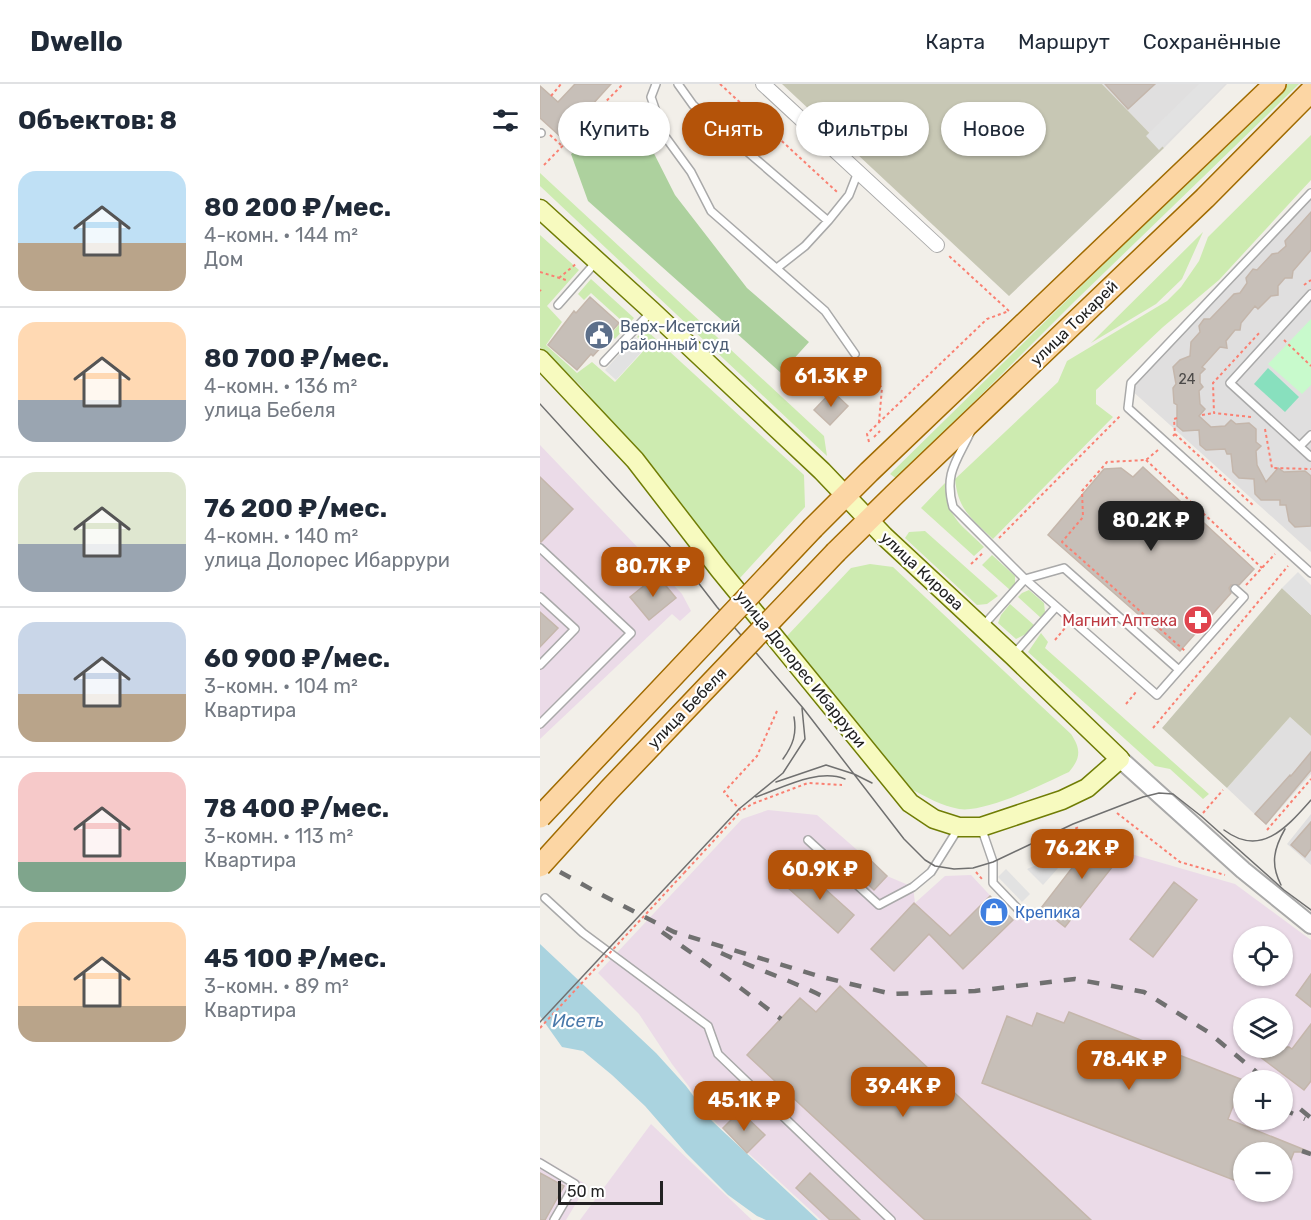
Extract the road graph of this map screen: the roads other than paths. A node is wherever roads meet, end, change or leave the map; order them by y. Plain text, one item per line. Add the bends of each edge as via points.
1 (656, 84) edge
2 (678, 84) edge
3 (763, 84) edge
4 (1275, 84) edge
5 (1311, 91) edge
6 (858, 172) junction
7 (1311, 193) edge
8 (540, 209) edge
9 (828, 221) junction
10 (937, 244) road end
11 (588, 261) junction
12 (777, 268) junction
13 (1311, 294) edge
14 (558, 305) dead end
15 (652, 311) junction
16 (855, 354) road end
17 (540, 359) edge
18 (604, 363) dead end
19 (979, 414) junction
20 (1311, 435) edge
21 (1300, 446) junction
22 (1311, 456) edge
23 (845, 495) junction
24 (869, 520) junction
25 (813, 528) joint
26 (540, 548) edge
27 (836, 552) joint
28 (1311, 573) edge
29 (1025, 579) junction
30 (1235, 589) dead end
31 (540, 597) edge
32 (1056, 607) junction
33 (982, 627) junction
34 (1014, 656) junction
35 (540, 665) edge
36 (1179, 670) junction
37 (540, 724) edge
38 (1120, 759) junction
39 (540, 817) edge
40 (959, 827) junction
41 (981, 827) junction
42 (808, 840) dead end
43 (540, 866) edge
44 (545, 898) dead end
45 (1018, 909) dead end
46 (1311, 925) edge
47 (540, 1163) edge
48 (555, 1220) edge
49 (891, 1220) edge

1 - 12 lane via 651,97 664,135 691,172 711,211
2 - 9 lane via 693,105
3 - 6 street
4 - 23 main road, улица Токарей
5 - 19 main road, улица Токарей
6 - 9 lane via 849,195
6 - 10 street
7 - 28 lane via 1131,383 1128,408
8 - 11 main road, улица Кирова
9 - 12 lane
11 - 14 lane
11 - 15 main road, улица Кирова
12 - 16 lane via 825,311
13 - 21 lane via 1230,383
15 - 18 lane
15 - 23 main road, улица Кирова
17 - 40 main road, улица Долорес Ибаррури via 635,460 910,803 934,819
19 - 24 main road, улица Токарей
19 - 29 lane via 950,472 953,507
20 - 21 lane
21 - 22 lane
23 - 24 main road, улица Кирова
23 - 25 main road, улица Токарей
24 - 27 main road, улица Токарей
24 - 33 main road, улица Кирова
25 - 39 main road, улица Бебеля, bridge
26 - 37 lane via 631,633
27 - 43 main road, улица Бебеля, bridge
29 - 32 lane
29 - 33 lane
29 - 36 lane via 1064,568
30 - 36 lane via 1244,597
31 - 35 lane via 575,629
32 - 34 lane
32 - 36 lane via 1158,695
33 - 34 main road, улица Кирова
34 - 38 main road, улица Кирова
38 - 41 main road, улица Долорес Ибаррури via 1087,788
38 - 46 street, улица Кирова via 1243,870
40 - 41 main road, улица Долорес Ибаррури
40 - 42 lane via 932,872 879,905
41 - 45 lane via 993,862 993,883
44 - 49 lane via 583,933 708,1026 718,1054
47 - 48 lane via 575,1184

